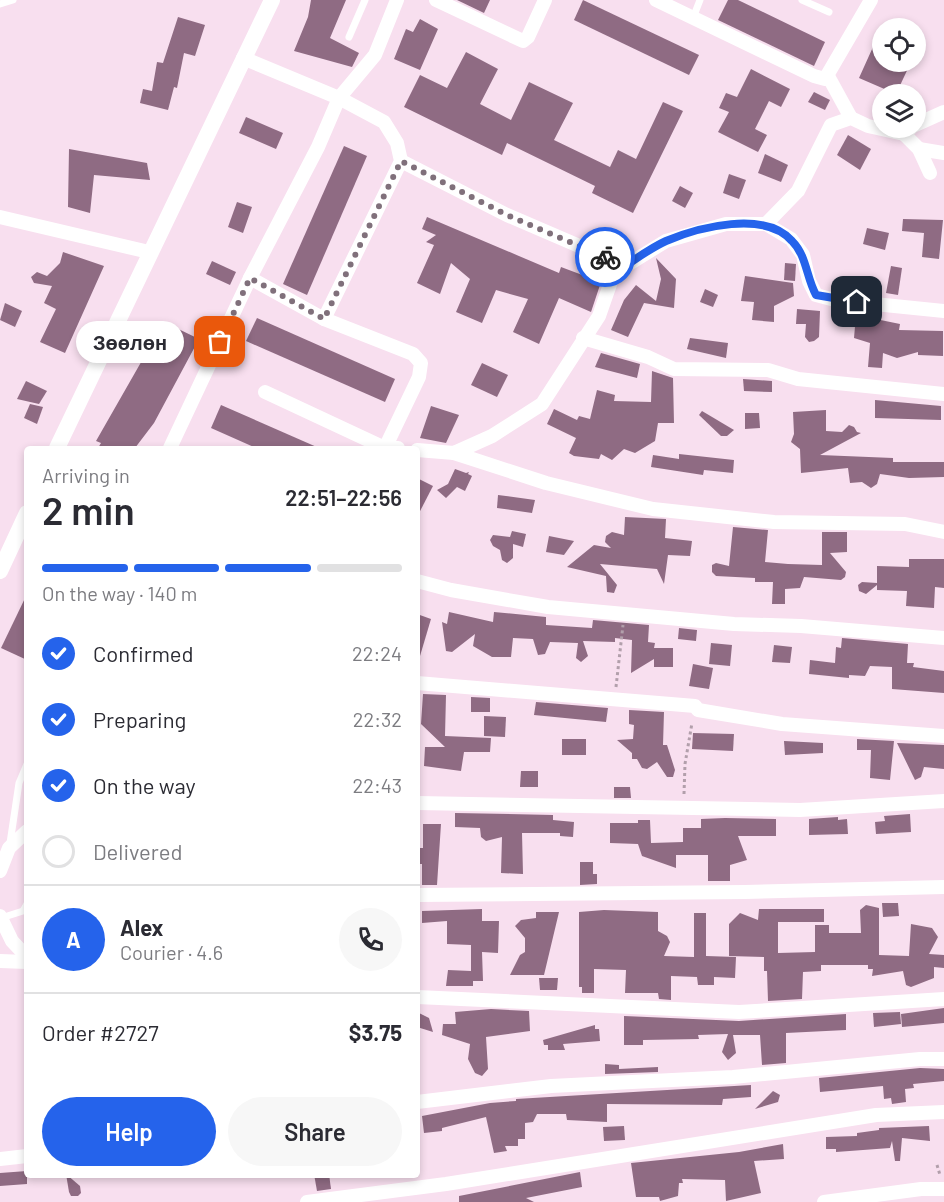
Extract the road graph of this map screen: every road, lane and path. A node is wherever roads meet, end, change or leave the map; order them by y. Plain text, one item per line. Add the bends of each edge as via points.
1 (13, 0) edge
2 (272, 0) edge
3 (365, 0) edge
4 (397, 0) edge
5 (436, 0) edge
6 (545, 0) edge
7 (656, 0) edge
8 (700, 0) edge
9 (802, 0) edge
10 (871, 0) edge
11 (0, 4) edge
12 (829, 12) dead end
13 (693, 18) junction
14 (349, 37) dead end
15 (243, 58) junction
16 (828, 76) junction
17 (339, 98) junction
18 (944, 112) edge
19 (851, 118) junction
20 (926, 120) edge
21 (872, 127) edge
22 (912, 138) edge
23 (919, 148) junction
24 (944, 153) edge
25 (401, 161) junction
26 (930, 173) dead end
27 (0, 217) edge
28 (766, 224) junction
29 (149, 252) junction
30 (614, 273) junction
31 (250, 278) junction
32 (944, 312) edge
33 (324, 319) junction
34 (583, 338) junction
35 (265, 392) dead end
36 (944, 394) edge
37 (58, 446) edge
38 (171, 446) edge
39 (385, 446) edge
40 (390, 446) edge
41 (420, 450) edge
42 (454, 453) junction
43 (24, 519) edge
44 (944, 532) edge
45 (0, 571) edge
46 (420, 581) edge
47 (621, 613) junction
48 (944, 638) edge
49 (420, 683) edge
50 (614, 700) junction
51 (695, 706) junction
52 (944, 736) edge
53 (24, 771) edge
54 (944, 801) edge
55 (420, 804) edge
56 (684, 809) junction
57 (24, 834) edge
58 (9, 848) junction
59 (0, 871) edge
60 (944, 887) edge
61 (420, 895) edge
62 (24, 911) edge
63 (0, 917) edge
64 (24, 956) edge
65 (24, 960) edge
66 (0, 961) edge
67 (420, 997) edge
68 (944, 999) edge
69 (944, 1059) edge
70 (420, 1102) edge
71 (944, 1112) edge
72 (24, 1156) edge
73 (0, 1159) edge
74 (944, 1189) edge
75 (308, 1202) edge
76 (824, 1202) edge

1 - 11 lane
2 - 15 street
3 - 14 lane
4 - 17 street via 375,56
5 - 6 street via 524,41
7 - 13 street
8 - 13 lane
9 - 12 lane
10 - 16 street
13 - 16 street via 814,76 825,80
15 - 17 street
15 - 29 street
16 - 19 street
17 - 25 street via 384,122 397,143
17 - 31 street
18 - 20 street
19 - 21 street
19 - 28 street via 831,124 798,191
22 - 23 street
23 - 24 street
23 - 26 street
25 - 30 street via 507,215 607,258
25 - 33 street
27 - 29 street
28 - 30 street via 726,224 666,241
28 - 32 street via 791,239 803,255 816,295
29 - 37 street
30 - 34 street via 599,316
31 - 33 street
31 - 38 street
33 - 40 street via 413,354 421,363
34 - 36 street via 674,369 768,370 798,379
34 - 42 street via 542,404 492,436
35 - 39 street
41 - 42 street
42 - 44 street via 546,483 653,509 774,522 905,524
43 - 45 street
46 - 47 street via 548,607
47 - 48 street
47 - 50 path via 624,618
49 - 50 street
50 - 51 street
51 - 52 street via 698,710 782,724
51 - 56 path via 685,764
53 - 58 lane
54 - 56 street via 800,810
55 - 56 street
57 - 58 street
58 - 59 street
60 - 61 street
62 - 63 lane
63 - 64 street
65 - 66 street
67 - 68 street via 740,1012
69 - 70 street via 734,1077 551,1086
71 - 75 street via 876,1115 446,1184
72 - 73 street
74 - 76 street

